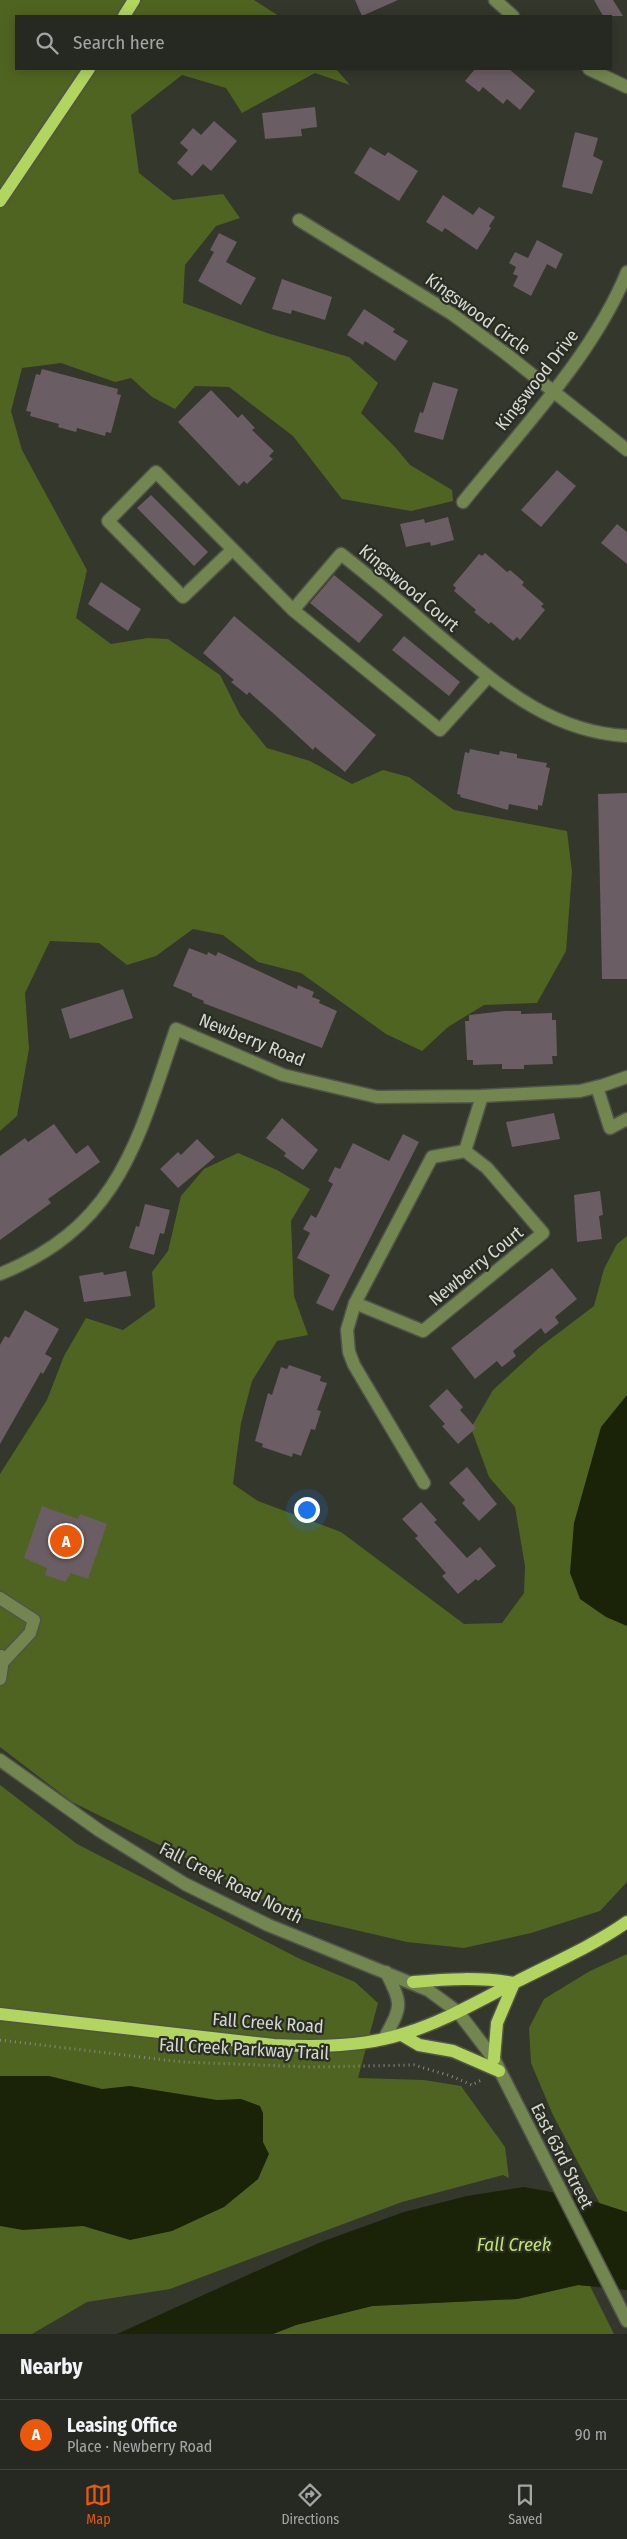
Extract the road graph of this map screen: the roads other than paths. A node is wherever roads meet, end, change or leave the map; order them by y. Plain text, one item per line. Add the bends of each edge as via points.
1 (134, 0) edge
2 (495, 0) edge
3 (125, 15) edge
4 (512, 15) edge
5 (87, 70) edge
6 (591, 70) edge
7 (627, 87) edge
8 (0, 201) edge
9 (299, 220) dead end
10 (627, 272) edge
11 (553, 390) junction
12 (627, 450) edge
13 (463, 502) dead end
14 (232, 550) junction
15 (293, 610) junction
16 (488, 677) junction
17 (627, 736) edge
18 (627, 1076) edge
19 (597, 1087) junction
20 (482, 1096) junction
21 (627, 1119) edge
22 (465, 1151) junction
23 (0, 1274) edge
24 (355, 1303) junction
25 (424, 1483) dead end
26 (0, 1598) edge
27 (1, 1658) edge
28 (0, 1678) edge
29 (0, 1760) edge
30 (627, 1922) edge
31 (386, 1972) junction
32 (413, 1982) junction
33 (514, 1983) junction
34 (458, 2012) junction
35 (0, 2014) edge
36 (402, 2035) junction
37 (384, 2039) junction
38 (496, 2065) junction
39 (627, 2321) edge

1 - 3 main road
2 - 4 street
5 - 8 main road
6 - 7 street
9 - 11 street, Kingswood Circle via 452,314
10 - 11 street, Kingswood Drive via 590,341
11 - 12 street, Kingswood Circle
11 - 13 street, Kingswood Drive
14 - 14 street via 156,472 108,521 183,597
14 - 15 street
15 - 16 street via 440,730
15 - 16 street, Kingswood Court via 341,554
16 - 17 street, Kingswood Court via 544,714 589,730
18 - 19 street, Newberry Road
19 - 20 street, Newberry Road
19 - 21 street via 610,1128
20 - 22 street
20 - 23 street, Newberry Road via 377,1097 283,1075 176,1029 138,1139 112,1188 68,1236 34,1259
22 - 24 street via 432,1157
22 - 24 street, Newberry Court via 487,1168 543,1234 423,1331
24 - 25 street via 348,1330 351,1359
26 - 27 street via 34,1620 30,1633
27 - 28 street
29 - 31 street, Fall Creek Road North via 100,1831 185,1884 268,1924
30 - 33 main road, Fall Creek Road
31 - 32 street, Fall Creek Road North
31 - 37 street via 398,1994 400,2006
32 - 33 main road via 494,1979
32 - 34 street, Fall Creek Road North via 445,2000
33 - 34 main road, Fall Creek Road
33 - 38 main road via 497,2023
34 - 36 main road, Fall Creek Road
34 - 38 street, East 63rd Street
35 - 37 main road, Fall Creek Road via 274,2045 333,2045
36 - 37 main road, Fall Creek Road
36 - 38 main road via 419,2045 453,2051
38 - 39 street, East 63rd Street

